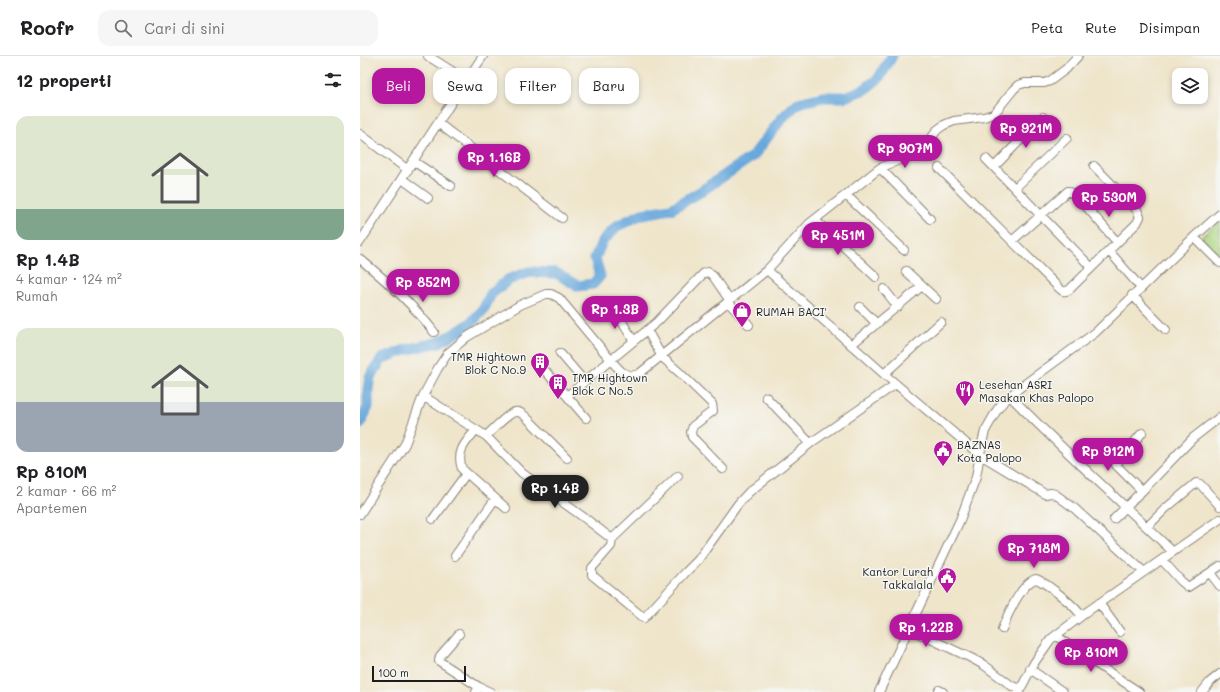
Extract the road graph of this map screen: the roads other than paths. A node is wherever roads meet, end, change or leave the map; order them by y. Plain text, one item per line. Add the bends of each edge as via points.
1 (428, 56) edge
2 (483, 56) edge
3 (1078, 56) edge
4 (447, 68) edge
5 (474, 68) edge
6 (450, 104) edge
7 (1043, 117) dead end
8 (438, 122) junction
9 (360, 134) edge
10 (1067, 138) dead end
11 (986, 159) dead end
12 (414, 161) junction
13 (1094, 166) dead end
14 (994, 167) junction
15 (880, 168) junction
16 (939, 168) dead end
17 (408, 170) junction
18 (402, 180) junction
19 (451, 186) dead end
20 (1015, 188) junction
21 (846, 195) junction
22 (428, 198) dead end
23 (1220, 214) edge
24 (1041, 215) junction
25 (562, 218) dead end
26 (930, 219) dead end
27 (815, 220) junction
28 (1194, 237) junction
29 (1012, 241) junction
30 (360, 242) edge
31 (1117, 242) junction
32 (904, 250) dead end
33 (1108, 251) junction
34 (360, 259) edge
35 (1220, 263) edge
36 (1091, 267) junction
37 (767, 270) junction
38 (906, 271) dead end
39 (876, 277) dead end
40 (922, 286) junction
41 (1141, 288) junction
42 (884, 289) dead end
43 (1132, 295) junction
44 (936, 299) dead end
45 (729, 301) junction
46 (860, 306) dead end
47 (898, 307) junction
48 (615, 310) dead end
49 (941, 322) dead end
50 (877, 324) junction
51 (749, 326) dead end
52 (647, 330) junction
53 (1166, 330) dead end
54 (434, 332) dead end
55 (633, 340) junction
56 (851, 345) junction
57 (560, 353) dead end
58 (662, 357) junction
59 (610, 359) junction
60 (541, 366) dead end
61 (884, 374) junction
62 (584, 381) junction
63 (896, 384) junction
64 (423, 396) junction
65 (567, 396) junction
66 (1010, 396) junction
67 (766, 397) dead end
68 (1220, 417) edge
69 (586, 418) dead end
70 (476, 430) junction
71 (1142, 433) dead end
72 (486, 436) junction
73 (810, 443) junction
74 (979, 454) junction
75 (567, 458) dead end
76 (723, 469) dead end
77 (466, 474) junction
78 (678, 476) dead end
79 (1142, 491) junction
80 (495, 499) junction
81 (1220, 506) edge
82 (506, 508) dead end
83 (1127, 508) junction
84 (360, 514) edge
85 (433, 519) dead end
86 (1114, 519) dead end
87 (1220, 519) edge
88 (1147, 527) junction
89 (612, 539) junction
90 (1173, 552) junction
91 (455, 556) dead end
92 (1162, 560) junction
93 (1220, 566) edge
94 (1144, 572) junction
95 (1210, 573) junction
96 (1220, 586) edge
97 (1099, 603) junction
98 (1081, 616) junction
99 (909, 628) junction
100 (1002, 629) dead end
101 (1120, 632) dead end
102 (459, 634) dead end
103 (1056, 635) junction
104 (1030, 669) junction
105 (1220, 674) edge
106 (477, 690) edge
107 (1020, 690) edge
108 (490, 692) edge
109 (879, 692) edge
110 (1063, 692) edge
111 (1139, 692) edge
112 (1202, 692) edge

1 - 4 street
2 - 5 street
3 - 15 street via 1050,81 1018,85 992,114 984,118 954,121 944,125 916,152
6 - 8 street
7 - 14 street
8 - 12 street
8 - 25 street
9 - 17 street
10 - 20 street
11 - 14 street
12 - 17 street
12 - 19 street
13 - 31 street via 1140,216
14 - 20 street
15 - 21 street
15 - 26 street
16 - 29 street
17 - 18 street
18 - 22 street
18 - 30 street
20 - 24 street
21 - 27 street
21 - 32 street
23 - 28 street
24 - 29 street
24 - 31 street via 1069,191 1077,196
24 - 36 street
27 - 37 street
27 - 39 street
28 - 35 street
28 - 41 street
29 - 36 street via 1062,292 1069,290
31 - 33 street
33 - 36 street
33 - 41 street
34 - 54 street via 410,303
37 - 45 street
37 - 56 street
38 - 40 street
40 - 44 street
40 - 47 street
41 - 43 street
42 - 47 street
43 - 53 street
43 - 66 street via 1096,332
45 - 51 street
45 - 52 street via 713,276 706,272
45 - 58 street
46 - 50 street
47 - 50 street
48 - 55 street
49 - 61 street
50 - 56 street
52 - 55 street
52 - 58 street
55 - 59 street
56 - 61 street
57 - 62 street
58 - 59 street via 639,374 631,376 622,372
58 - 76 street via 712,404 713,411 693,426 691,432 697,442
59 - 62 street
59 - 64 street via 561,300 546,294 520,305 454,347 441,362
60 - 65 street
61 - 63 street
62 - 65 street
63 - 73 street
63 - 74 street
64 - 70 street
64 - 84 street via 397,459
65 - 69 street
66 - 74 street via 985,431
66 - 83 street via 1050,438
67 - 73 street
68 - 79 street via 1193,438
70 - 72 street
70 - 77 street via 460,454 460,463
71 - 79 street via 1116,464
72 - 75 street via 510,414 521,413
72 - 89 street via 522,473
73 - 89 street via 746,494 702,556 644,618 592,575 592,568 611,546
74 - 94 street via 1045,494 1055,494
74 - 99 street via 976,477 960,520
77 - 80 street
77 - 85 street
78 - 89 street
79 - 83 street
80 - 82 street
80 - 91 street
81 - 88 street via 1200,484 1196,483
83 - 86 street
83 - 88 street
87 - 90 street
88 - 90 street
90 - 92 street
92 - 94 street
92 - 95 street via 1187,586
93 - 95 street
94 - 97 street
95 - 96 street
97 - 98 street
97 - 101 street
98 - 100 street via 1060,595 1036,579 1021,593
98 - 103 street
99 - 107 street via 984,665
99 - 109 street
102 - 106 street via 440,656 440,661
103 - 104 street via 1045,646
103 - 111 street
104 - 107 street
104 - 110 street
105 - 112 street
106 - 108 street

